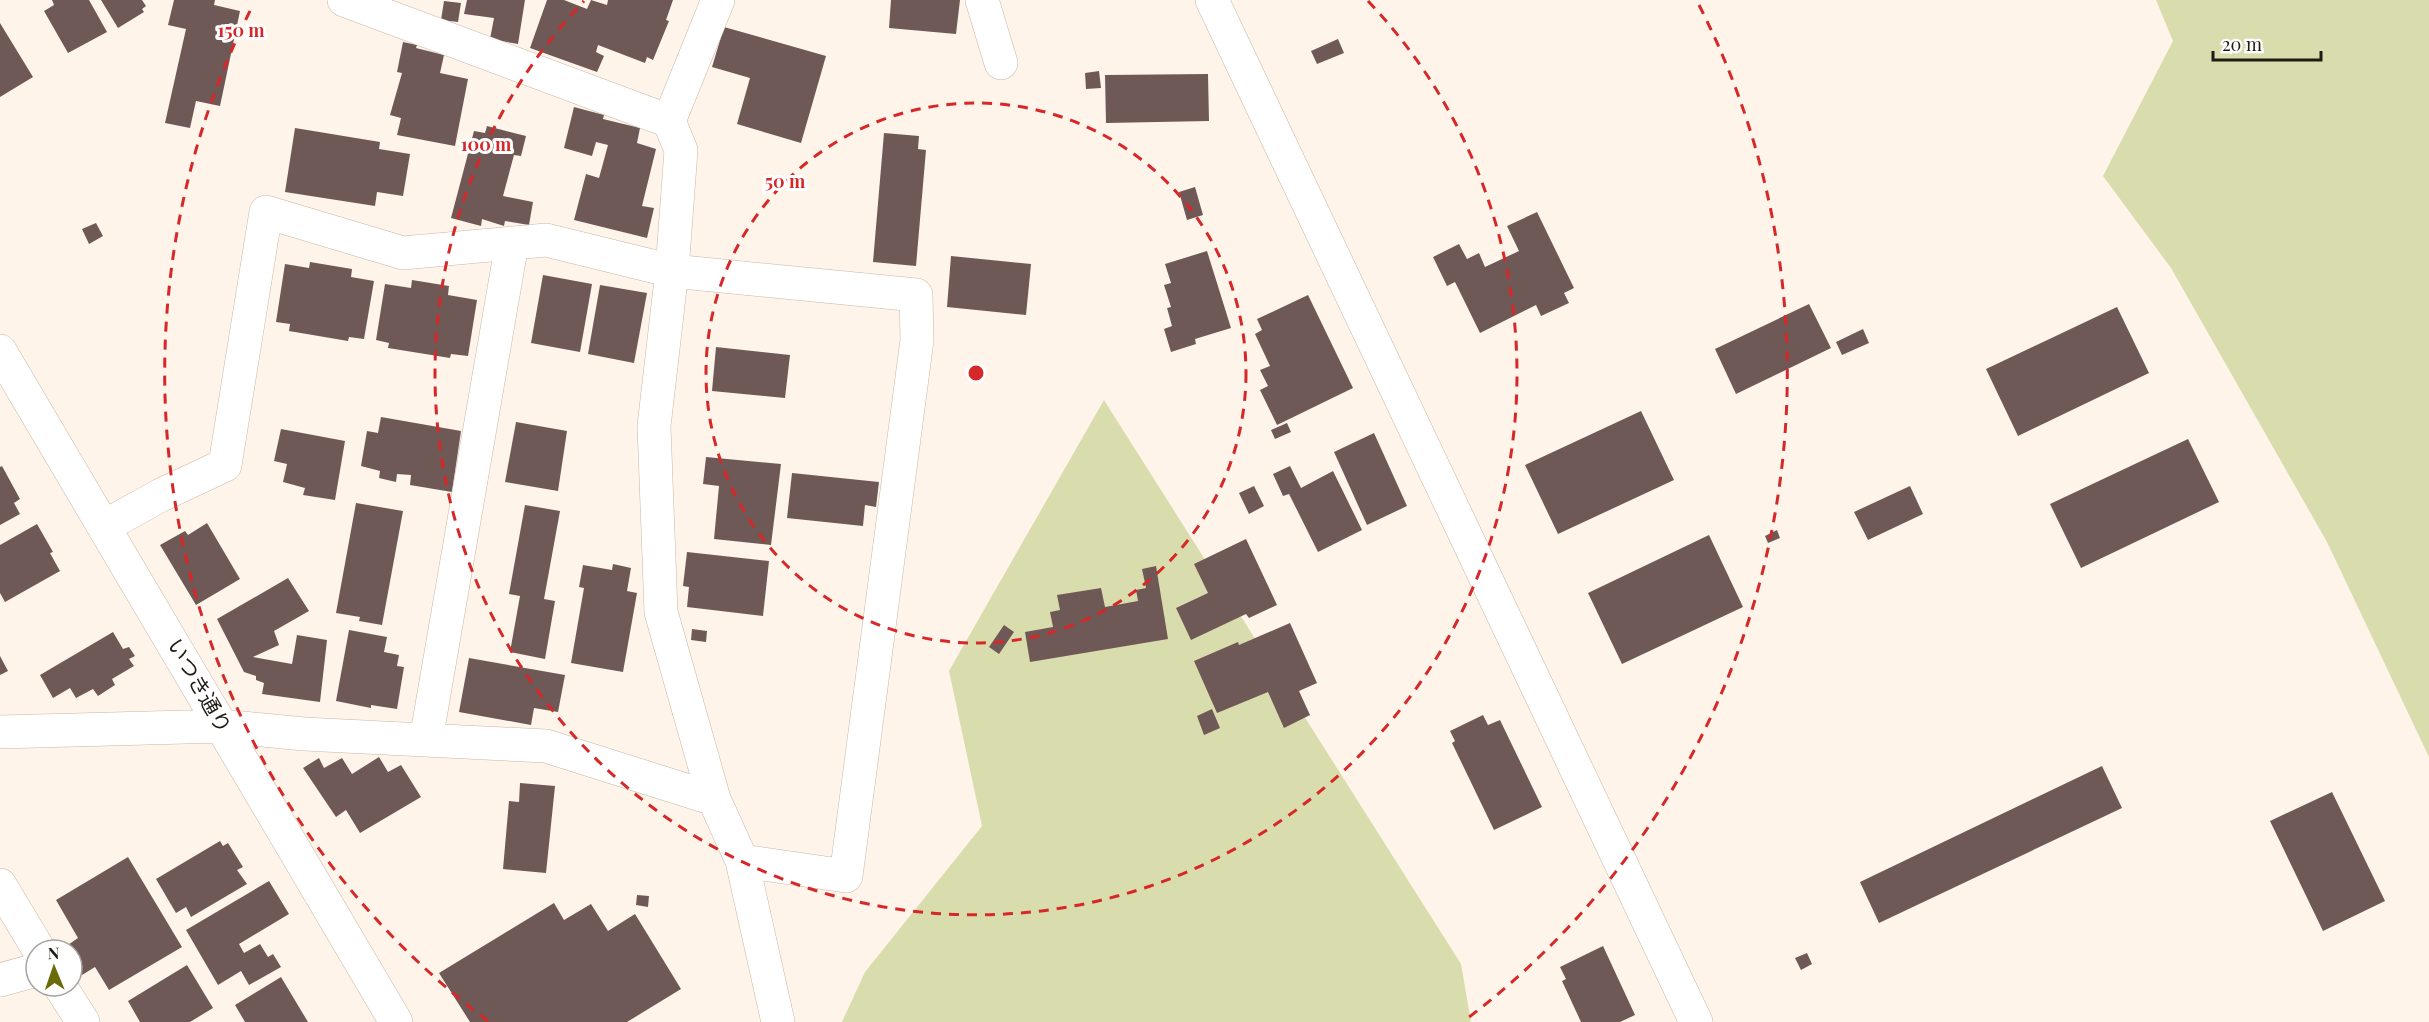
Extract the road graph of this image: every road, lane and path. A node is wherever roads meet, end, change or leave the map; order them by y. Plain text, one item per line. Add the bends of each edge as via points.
1 (344, 0) edge
2 (718, 0) edge
3 (982, 0) edge
4 (1212, 0) edge
5 (1001, 63) dead end
6 (669, 121) junction
7 (512, 243) junction
8 (672, 271) junction
9 (0, 351) edge
10 (105, 526) junction
11 (222, 726) junction
12 (0, 732) edge
13 (426, 740) junction
14 (714, 799) junction
15 (741, 861) junction
16 (0, 885) edge
17 (32, 938) edge
18 (24, 973) edge
19 (0, 980) edge
20 (67, 998) edge
21 (82, 1022) edge
22 (396, 1022) edge
23 (778, 1022) edge
24 (1696, 1022) edge

1 - 6 street
2 - 6 street
3 - 5 street
4 - 24 street
6 - 8 street via 681,150
7 - 8 street via 546,240
7 - 10 street via 403,253 266,212 225,465
7 - 13 street
8 - 14 street via 654,426 661,612
8 - 15 street via 916,295 917,340 846,876
9 - 10 street, いつき通り
10 - 11 street, いつき通り
11 - 12 street
11 - 13 street
11 - 22 street, いつき通り
13 - 14 street via 546,746
14 - 15 street
15 - 23 street
16 - 17 street
18 - 19 street
20 - 21 street

